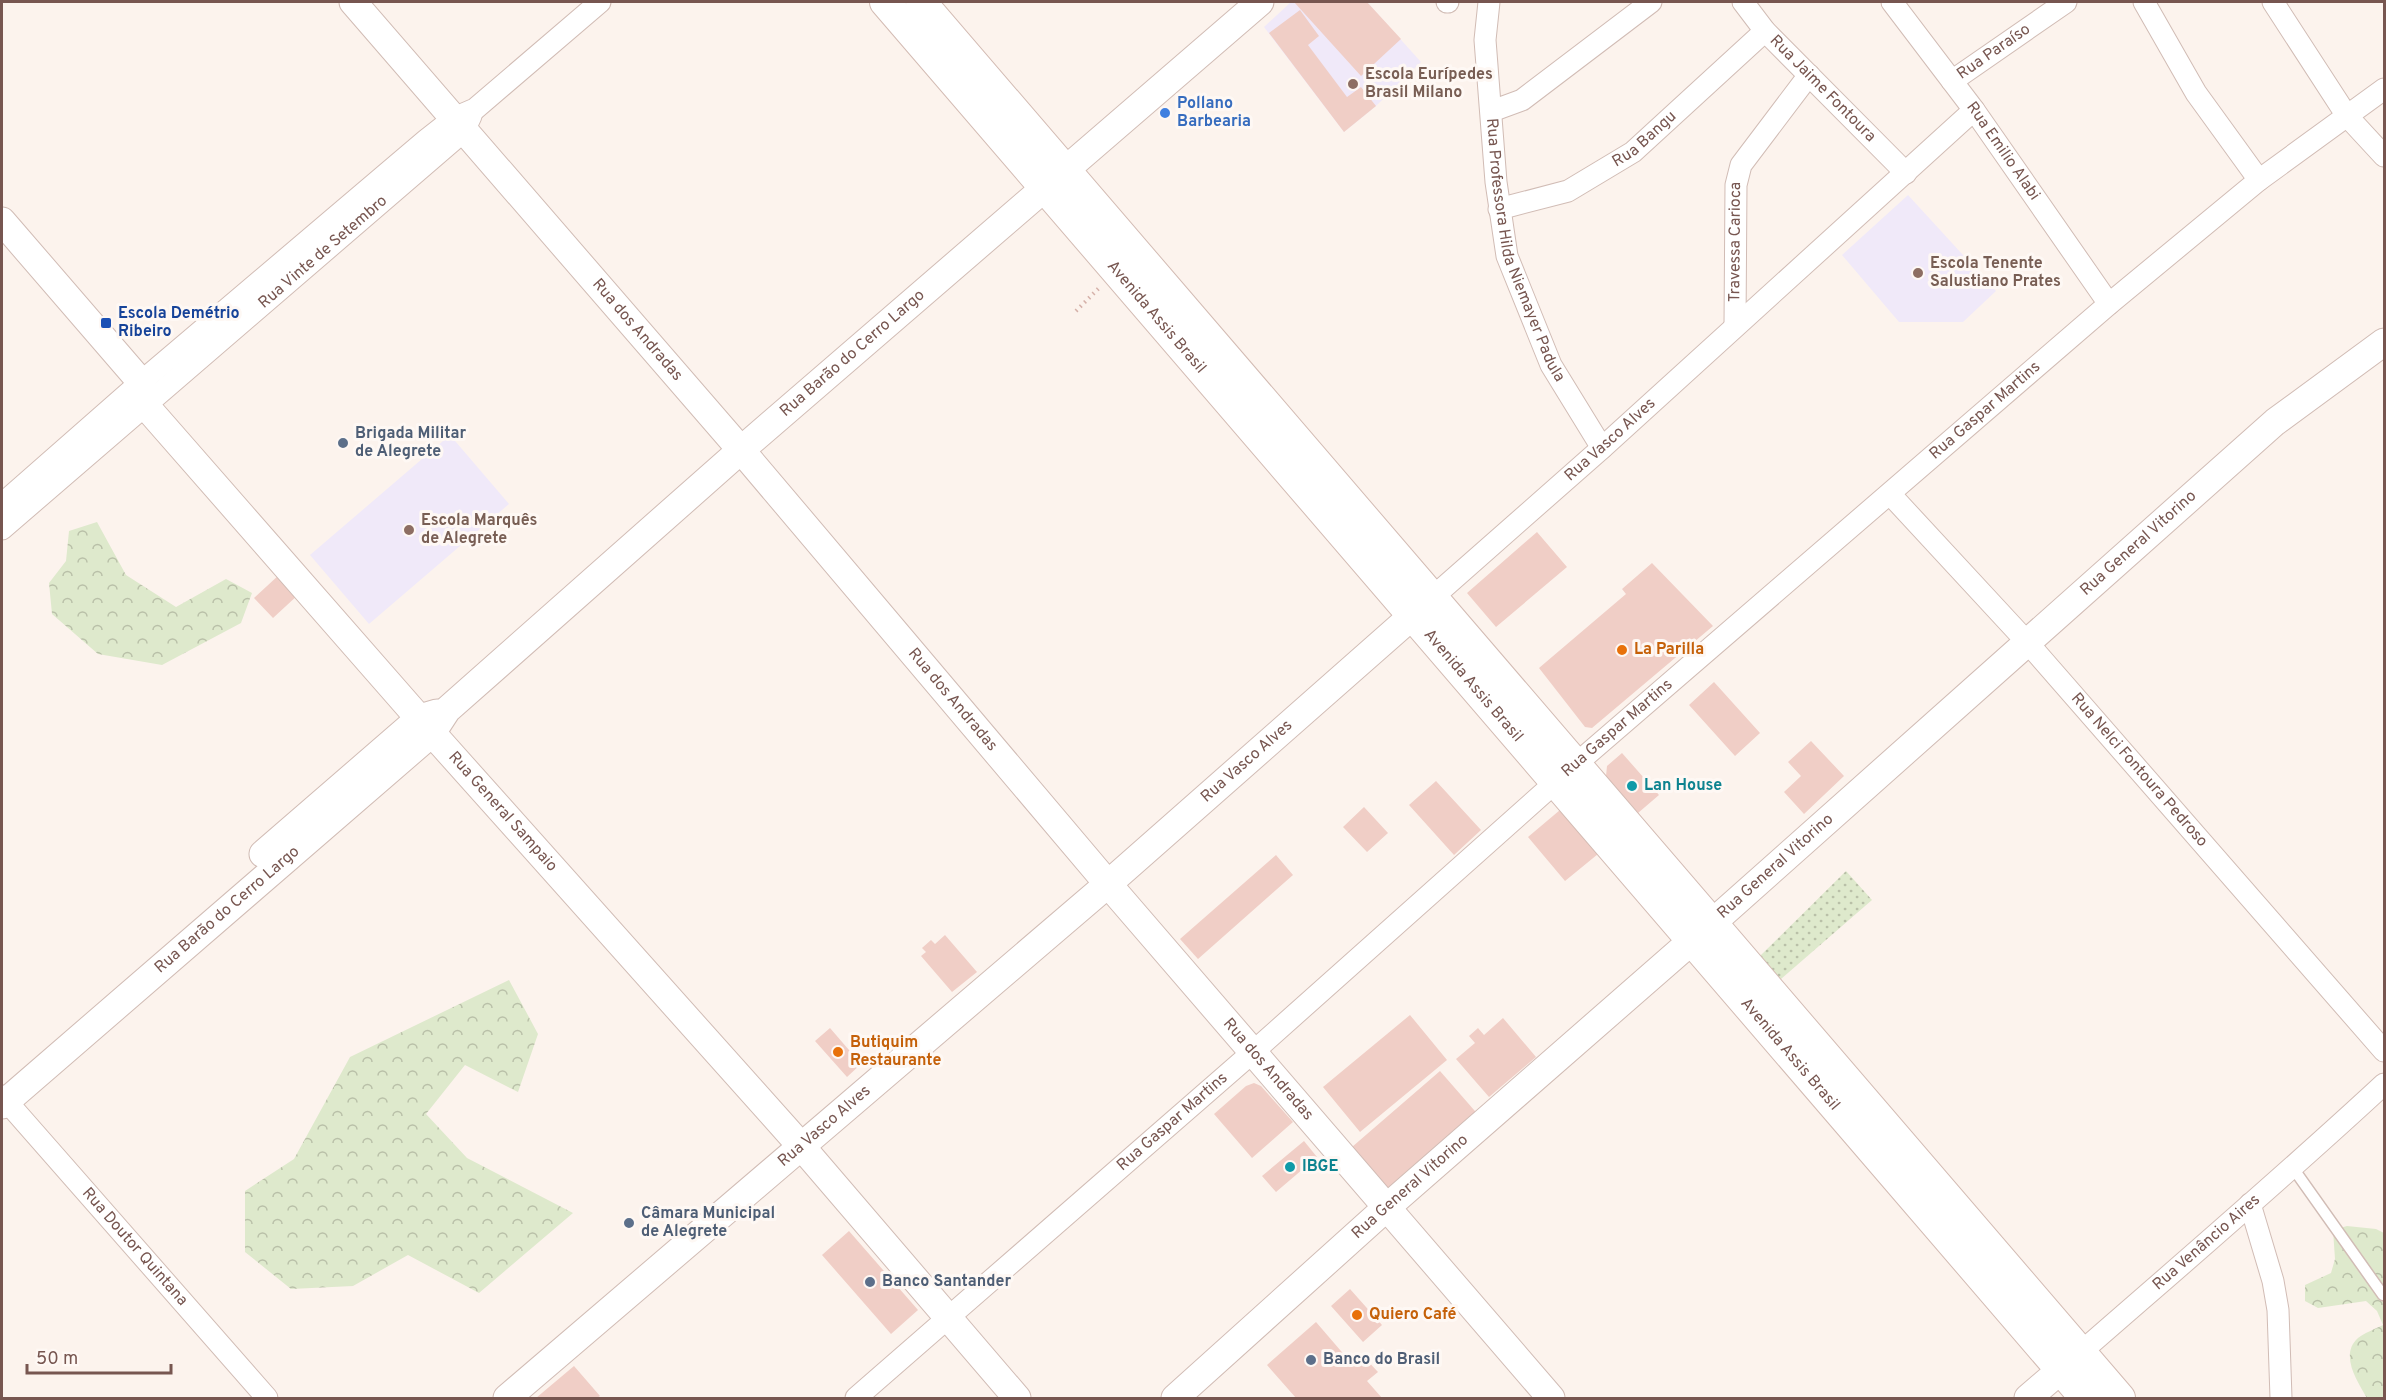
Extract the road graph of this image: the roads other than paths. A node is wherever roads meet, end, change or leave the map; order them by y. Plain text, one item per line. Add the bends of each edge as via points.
1 (353, 2) edge
2 (600, 2) edge
3 (885, 2) edge
4 (921, 2) edge
5 (1260, 2) edge
6 (1489, 2) edge
7 (1651, 2) edge
8 (1743, 2) edge
9 (1892, 2) edge
10 (2066, 2) edge
11 (2144, 2) edge
12 (2274, 2) edge
13 (1765, 31) junction
14 (1809, 75) junction
15 (1952, 81) junction
16 (2385, 89) edge
17 (1974, 110) junction
18 (1492, 111) junction
19 (2347, 116) junction
20 (464, 119) junction
21 (2385, 156) edge
22 (1906, 173) junction
23 (1054, 178) junction
24 (2259, 180) junction
25 (1499, 209) junction
26 (2, 220) edge
27 (2109, 304) junction
28 (1735, 326) junction
29 (2385, 342) edge
30 (1208, 357) junction
31 (142, 393) junction
32 (1602, 448) junction
33 (741, 450) junction
34 (1890, 494) junction
35 (2, 504) edge
36 (2, 529) edge
37 (1423, 606) junction
38 (2026, 642) junction
39 (426, 725) junction
40 (1566, 773) junction
41 (1108, 884) junction
42 (1701, 932) junction
43 (2385, 1051) edge
44 (1253, 1052) junction
45 (2385, 1084) edge
46 (3, 1096) edge
47 (801, 1146) junction
48 (2293, 1168) junction
49 (2250, 1204) junction
50 (1386, 1208) junction
51 (2385, 1294) edge
52 (949, 1317) junction
53 (2070, 1361) junction
54 (267, 1398) edge
55 (507, 1398) edge
56 (856, 1398) edge
57 (1017, 1398) edge
58 (1175, 1398) edge
59 (1551, 1398) edge
60 (2028, 1398) edge
61 (2085, 1398) edge
62 (2120, 1398) edge
63 (2281, 1398) edge

1 - 20 street, Rua dos Andradas
2 - 20 street, Rua Vinte de Setembro
3 - 23 main road, Avenida Assis Brasil
4 - 23 main road, Avenida Assis Brasil
5 - 23 street, Rua Barão do Cerro Largo
6 - 18 street, Rua Professora Hilda Niemayer Padula via 1485,40
7 - 18 street via 1522,100
8 - 13 street, Rua Jaime Fontoura
9 - 15 street, Rua Emilio Alabi
10 - 15 street, Rua Paraíso
11 - 24 street via 2196,93
12 - 19 street
13 - 14 street, Rua Jaime Fontoura
13 - 25 street, Rua Bangu via 1633,152 1568,191
14 - 22 street, Rua Jaime Fontoura
14 - 28 street, Travessa Carioca via 1741,165 1736,185
15 - 17 street, Rua Emilio Alabi
16 - 19 street, Rua Gaspar Martins
17 - 22 street, Rua Vasco Alves
17 - 27 street, Rua Emilio Alabi
18 - 25 street, Rua Professora Hilda Niemayer Padula
19 - 21 street
19 - 24 street, Rua Gaspar Martins
20 - 31 street, Rua Vinte de Setembro
20 - 33 street, Rua dos Andradas
22 - 28 street, Rua Vasco Alves
23 - 30 main road, Avenida Assis Brasil
23 - 30 main road, Avenida Assis Brasil via 1117,272
23 - 33 street, Rua Barão do Cerro Largo
24 - 27 street, Rua Gaspar Martins
25 - 32 street, Rua Professora Hilda Niemayer Padula via 1508,256 1551,365
26 - 31 street, Rua General Sampaio
27 - 34 street, Rua Gaspar Martins
28 - 32 street, Rua Vasco Alves
29 - 38 street, Rua General Vitorino via 2275,422
30 - 37 main road, Avenida Assis Brasil
31 - 35 street, Rua Vinte de Setembro
31 - 36 street, Rua Vinte de Setembro
31 - 39 street, Rua General Sampaio
32 - 37 street, Rua Vasco Alves
33 - 39 street, Rua Barão do Cerro Largo
33 - 41 street, Rua dos Andradas
34 - 38 street, Rua Nelci Fontoura Pedroso
34 - 40 street, Rua Gaspar Martins
37 - 40 main road, Avenida Assis Brasil
37 - 41 street, Rua Vasco Alves
38 - 42 street, Rua General Vitorino
38 - 43 street, Rua Nelci Fontoura Pedroso
39 - 46 street, Rua Barão do Cerro Largo
39 - 47 street, Rua General Sampaio
40 - 42 main road, Avenida Assis Brasil
40 - 44 street, Rua Gaspar Martins
41 - 44 street, Rua dos Andradas
41 - 47 street, Rua Vasco Alves
42 - 50 street, Rua General Vitorino
42 - 53 main road, Avenida Assis Brasil
44 - 50 street, Rua dos Andradas
44 - 52 street, Rua Gaspar Martins
45 - 48 street, Rua Venâncio Aires
46 - 54 street, Rua Doutor Quintana
47 - 52 street, Rua General Sampaio
47 - 55 street, Rua Vasco Alves
48 - 49 street, Rua Venâncio Aires
48 - 51 lane
49 - 53 street, Rua Venâncio Aires
49 - 63 street via 2278,1310
50 - 58 street, Rua General Vitorino
50 - 59 street, Rua dos Andradas
52 - 56 street, Rua Gaspar Martins
52 - 57 street, Rua General Sampaio
53 - 60 street, Rua Venâncio Aires
53 - 61 main road
53 - 62 main road

